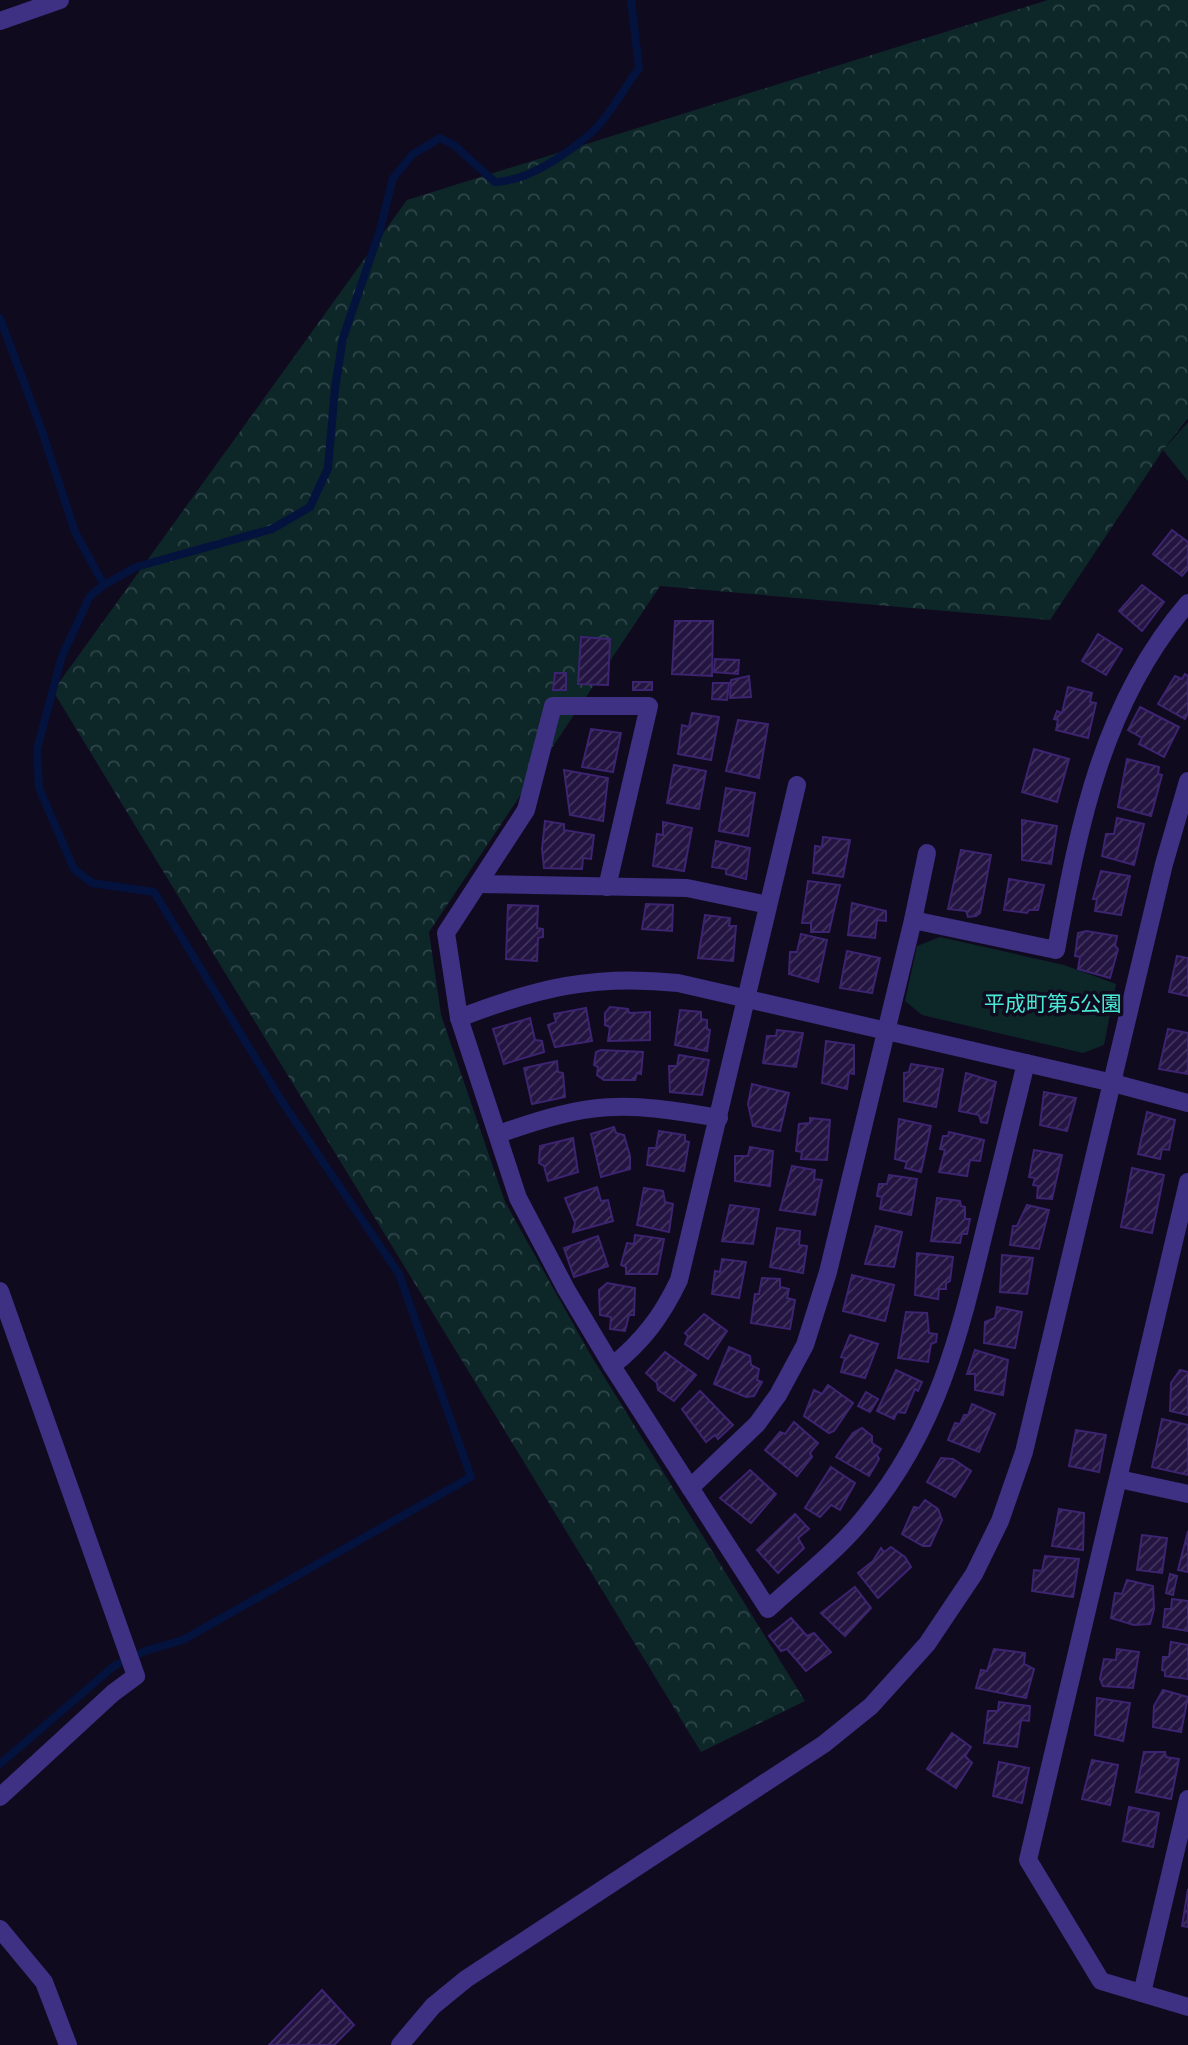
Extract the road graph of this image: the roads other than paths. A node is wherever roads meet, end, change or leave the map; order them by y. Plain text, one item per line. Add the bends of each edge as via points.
1 (60, 0) edge
2 (0, 21) edge
3 (1188, 603) edge
4 (1188, 781) edge
5 (797, 785) dead end
6 (927, 853) dead end
7 (479, 884) junction
8 (607, 887) junction
9 (768, 905) junction
10 (913, 920) junction
11 (747, 998) junction
12 (459, 1018) junction
13 (885, 1030) junction
14 (1026, 1063) junction
15 (1113, 1083) junction
16 (1188, 1103) edge
17 (719, 1118) junction
18 (499, 1134) junction
19 (1188, 1182) edge
20 (0, 1291) edge
21 (612, 1366) junction
22 (1119, 1479) junction
23 (690, 1488) junction
24 (1188, 1494) edge
25 (0, 1797) edge
26 (1188, 1799) edge
27 (0, 1928) edge
28 (1142, 1993) junction
29 (1188, 2007) edge
30 (68, 2045) edge
31 (400, 2045) edge

1 - 2 street
3 - 10 street via 1135,678 1106,740 1081,827 1056,950
4 - 15 street via 1167,851
5 - 9 street
6 - 10 street
7 - 8 street
7 - 8 street via 526,810 553,706 649,706
7 - 12 street via 446,933
8 - 9 street via 687,888
9 - 11 street
10 - 13 street
11 - 12 street via 668,982 596,981 552,987
11 - 13 street
11 - 17 street
12 - 18 street
13 - 14 street
13 - 23 street via 828,1272 805,1345 757,1424
14 - 15 street
14 - 23 street via 955,1352 914,1444 868,1514 768,1609
15 - 16 street
15 - 31 street via 1013,1487 974,1574 928,1644 870,1706 824,1744 466,1979 433,2006
17 - 18 street via 654,1106 601,1105 553,1115
17 - 21 street via 679,1280 656,1322
18 - 21 street via 518,1198
19 - 22 street
20 - 25 street via 136,1676
21 - 23 street
22 - 24 street
22 - 28 street via 1028,1860 1101,1981
26 - 28 street
27 - 30 street via 44,1982
28 - 29 street

